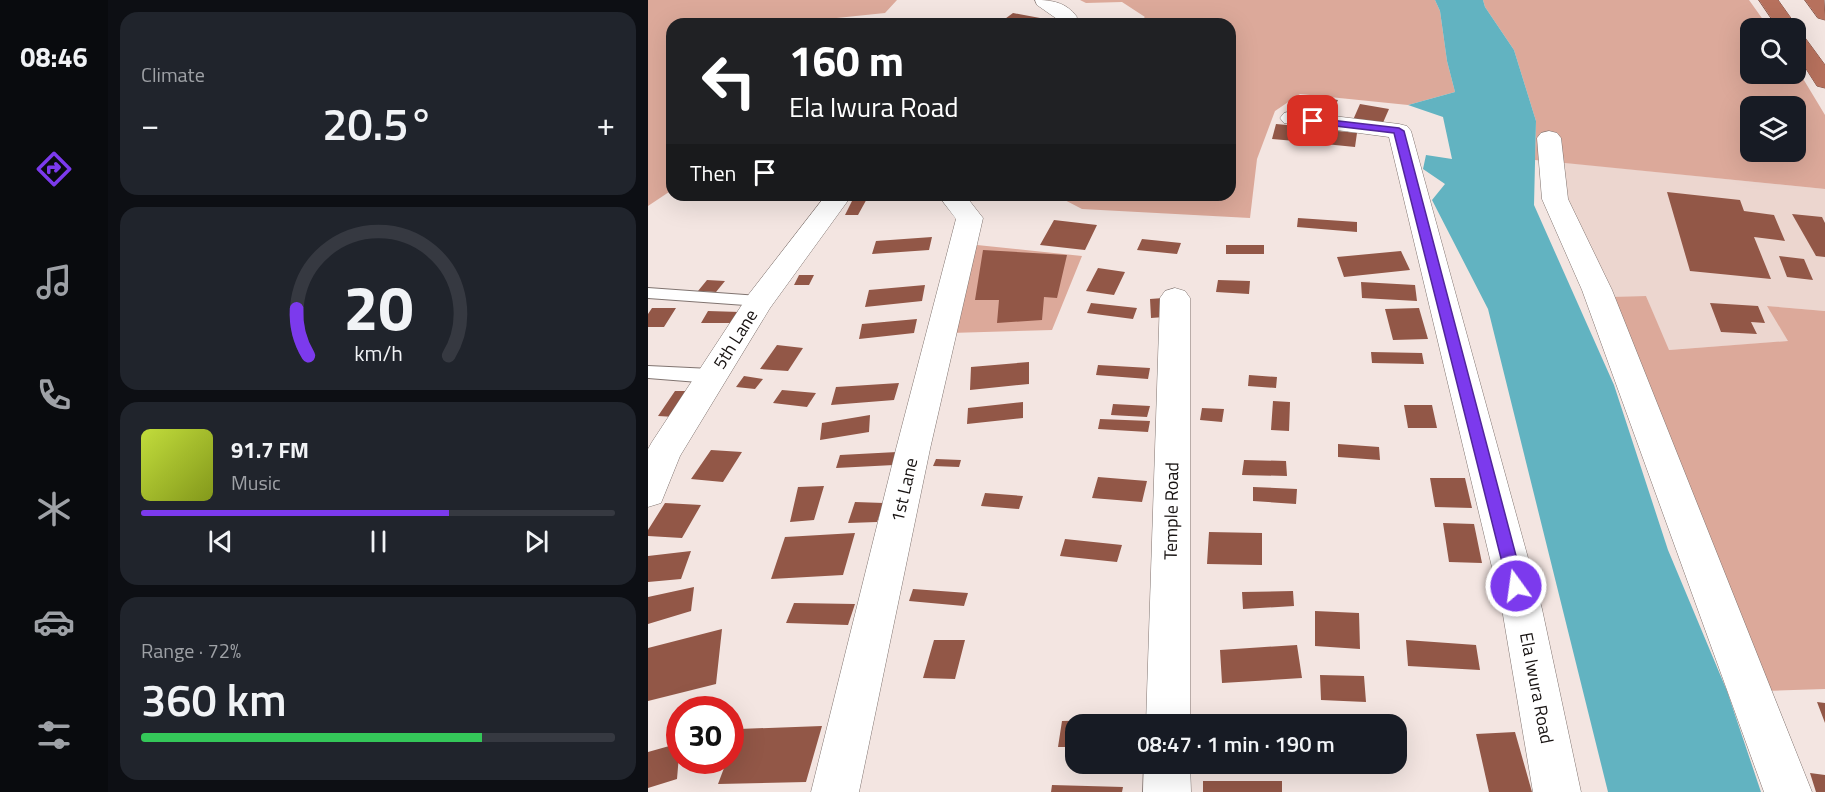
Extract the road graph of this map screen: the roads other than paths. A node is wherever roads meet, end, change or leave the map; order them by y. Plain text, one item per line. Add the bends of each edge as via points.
1 (1768, 0) edge
2 (1814, 0) edge
3 (1044, 1) edge
4 (1825, 15) edge
5 (1067, 18) edge
6 (1781, 18) edge
7 (1806, 53) edge
8 (1825, 81) edge
9 (1292, 118) dead end
10 (1548, 138) dead end
11 (834, 201) edge
12 (956, 201) edge
13 (648, 293) edge
14 (1175, 298) dead end
15 (759, 301) junction
16 (648, 372) edge
17 (711, 376) junction
18 (656, 451) edge
19 (648, 492) edge
20 (1168, 714) edge
21 (1167, 774) edge
22 (836, 792) edge
23 (1167, 792) edge
24 (1557, 792) edge
25 (1788, 792) edge

1 - 6 highway
2 - 4 highway
3 - 5 street
7 - 8 highway
9 - 24 street, Ela Iwura Road via 1399,131 1522,609
10 - 25 street via 1555,200 1597,290
11 - 15 street, 5th Lane
12 - 22 street, 1st Lane via 970,218 910,460
13 - 15 lane
14 - 20 street, Temple Road
15 - 17 street, 5th Lane
16 - 17 lane
17 - 18 street, 5th Lane
18 - 19 street, 5th Lane
21 - 23 street

